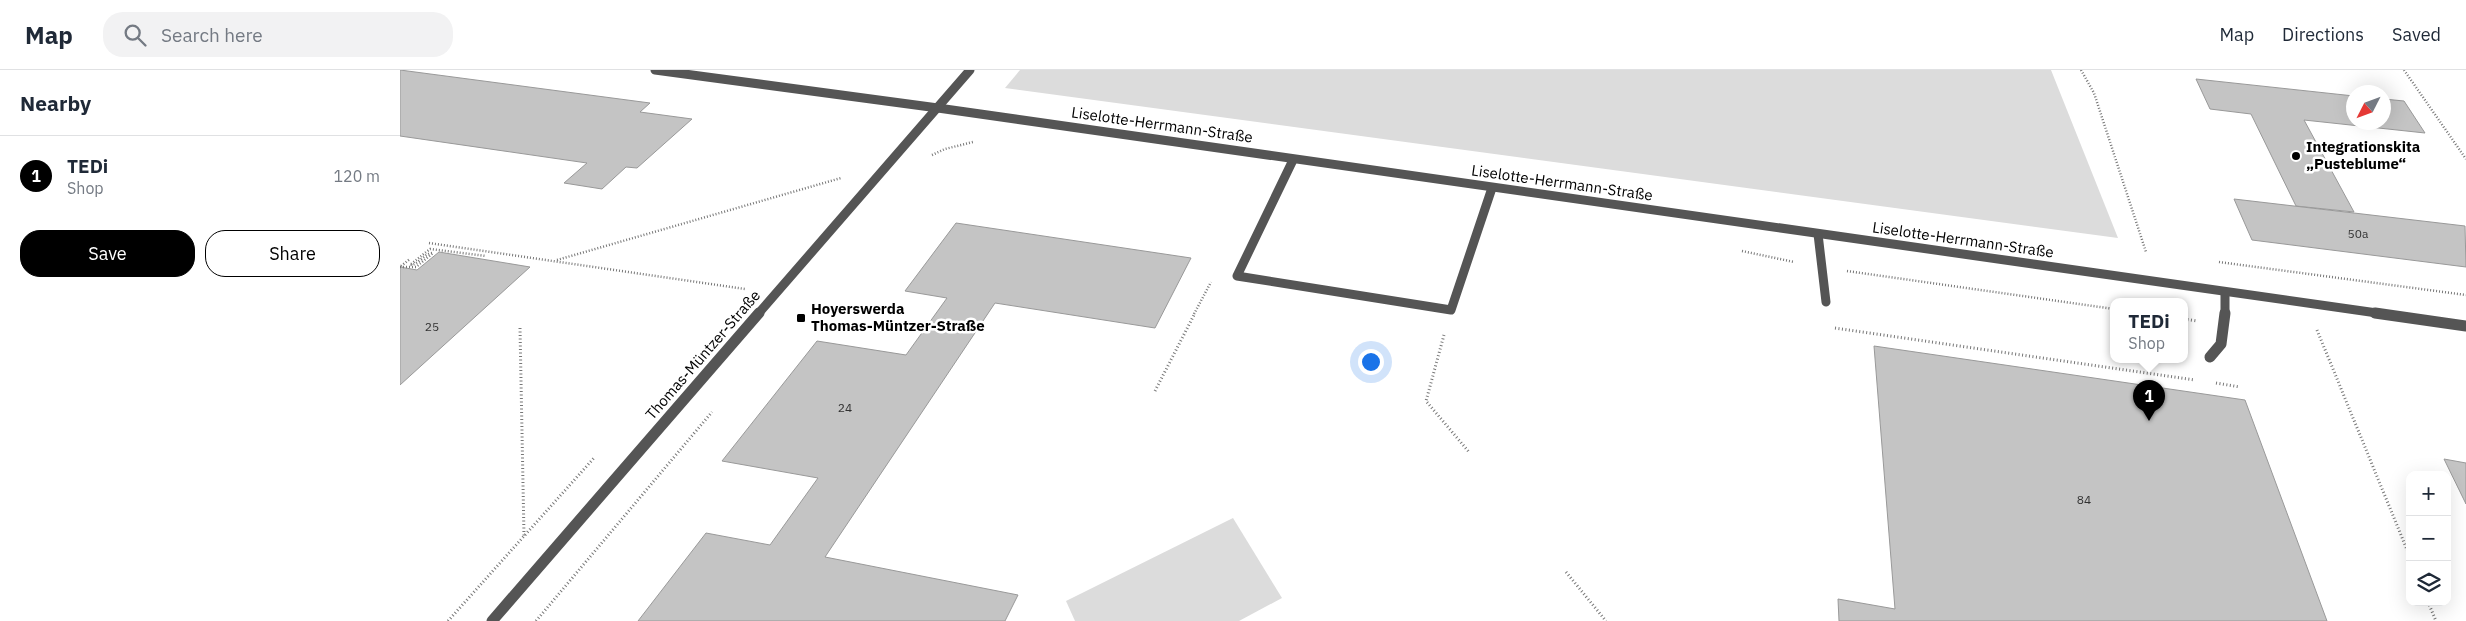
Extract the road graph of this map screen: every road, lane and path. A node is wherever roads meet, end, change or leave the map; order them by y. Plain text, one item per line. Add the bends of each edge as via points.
1 (655, 70) edge
2 (970, 70) edge
3 (2081, 70) edge
4 (2404, 70) edge
5 (938, 108) junction
6 (1293, 160) junction
7 (2466, 160) edge
8 (847, 176) dead end
9 (1492, 188) junction
10 (1818, 234) junction
11 (429, 243) dead end
12 (2146, 252) dead end
13 (486, 256) dead end
14 (410, 259) dead end
15 (554, 261) junction
16 (1214, 276) dead end
17 (746, 289) dead end
18 (2225, 292) junction
19 (1826, 302) dead end
20 (2306, 304) junction
21 (1451, 310) junction
22 (2466, 326) edge
23 (1827, 327) dead end
24 (520, 328) dead end
25 (2210, 357) dead end
26 (2201, 381) dead end
27 (2210, 382) dead end
28 (2240, 387) dead end
29 (1155, 391) dead end
30 (1469, 452) dead end
31 (524, 536) dead end
32 (2406, 546) edge
33 (1566, 572) dead end
34 (2430, 606) edge
35 (492, 621) edge
36 (1606, 621) edge
37 (2436, 621) edge

1 - 5 street, Liselotte-Herrmann-Straße
2 - 5 street, Thomas-Müntzer-Straße
3 - 12 path via 2094,93
4 - 7 path
5 - 6 street, Liselotte-Herrmann-Straße
5 - 35 street, Thomas-Müntzer-Straße
6 - 9 street, Liselotte-Herrmann-Straße
6 - 21 street via 1237,276
8 - 15 path
9 - 10 street, Liselotte-Herrmann-Straße
9 - 21 street
10 - 18 street, Liselotte-Herrmann-Straße
10 - 19 street
11 - 15 path
13 - 14 path via 430,249 410,265 433,253 416,267 400,267
15 - 17 path
16 - 29 path
18 - 20 street, Liselotte-Herrmann-Straße
18 - 25 street via 2224,340
20 - 22 street, Liselotte-Herrmann-Straße
20 - 32 path
21 - 30 path via 1426,401
23 - 26 path
24 - 31 path
27 - 28 path
33 - 36 path
34 - 37 path

